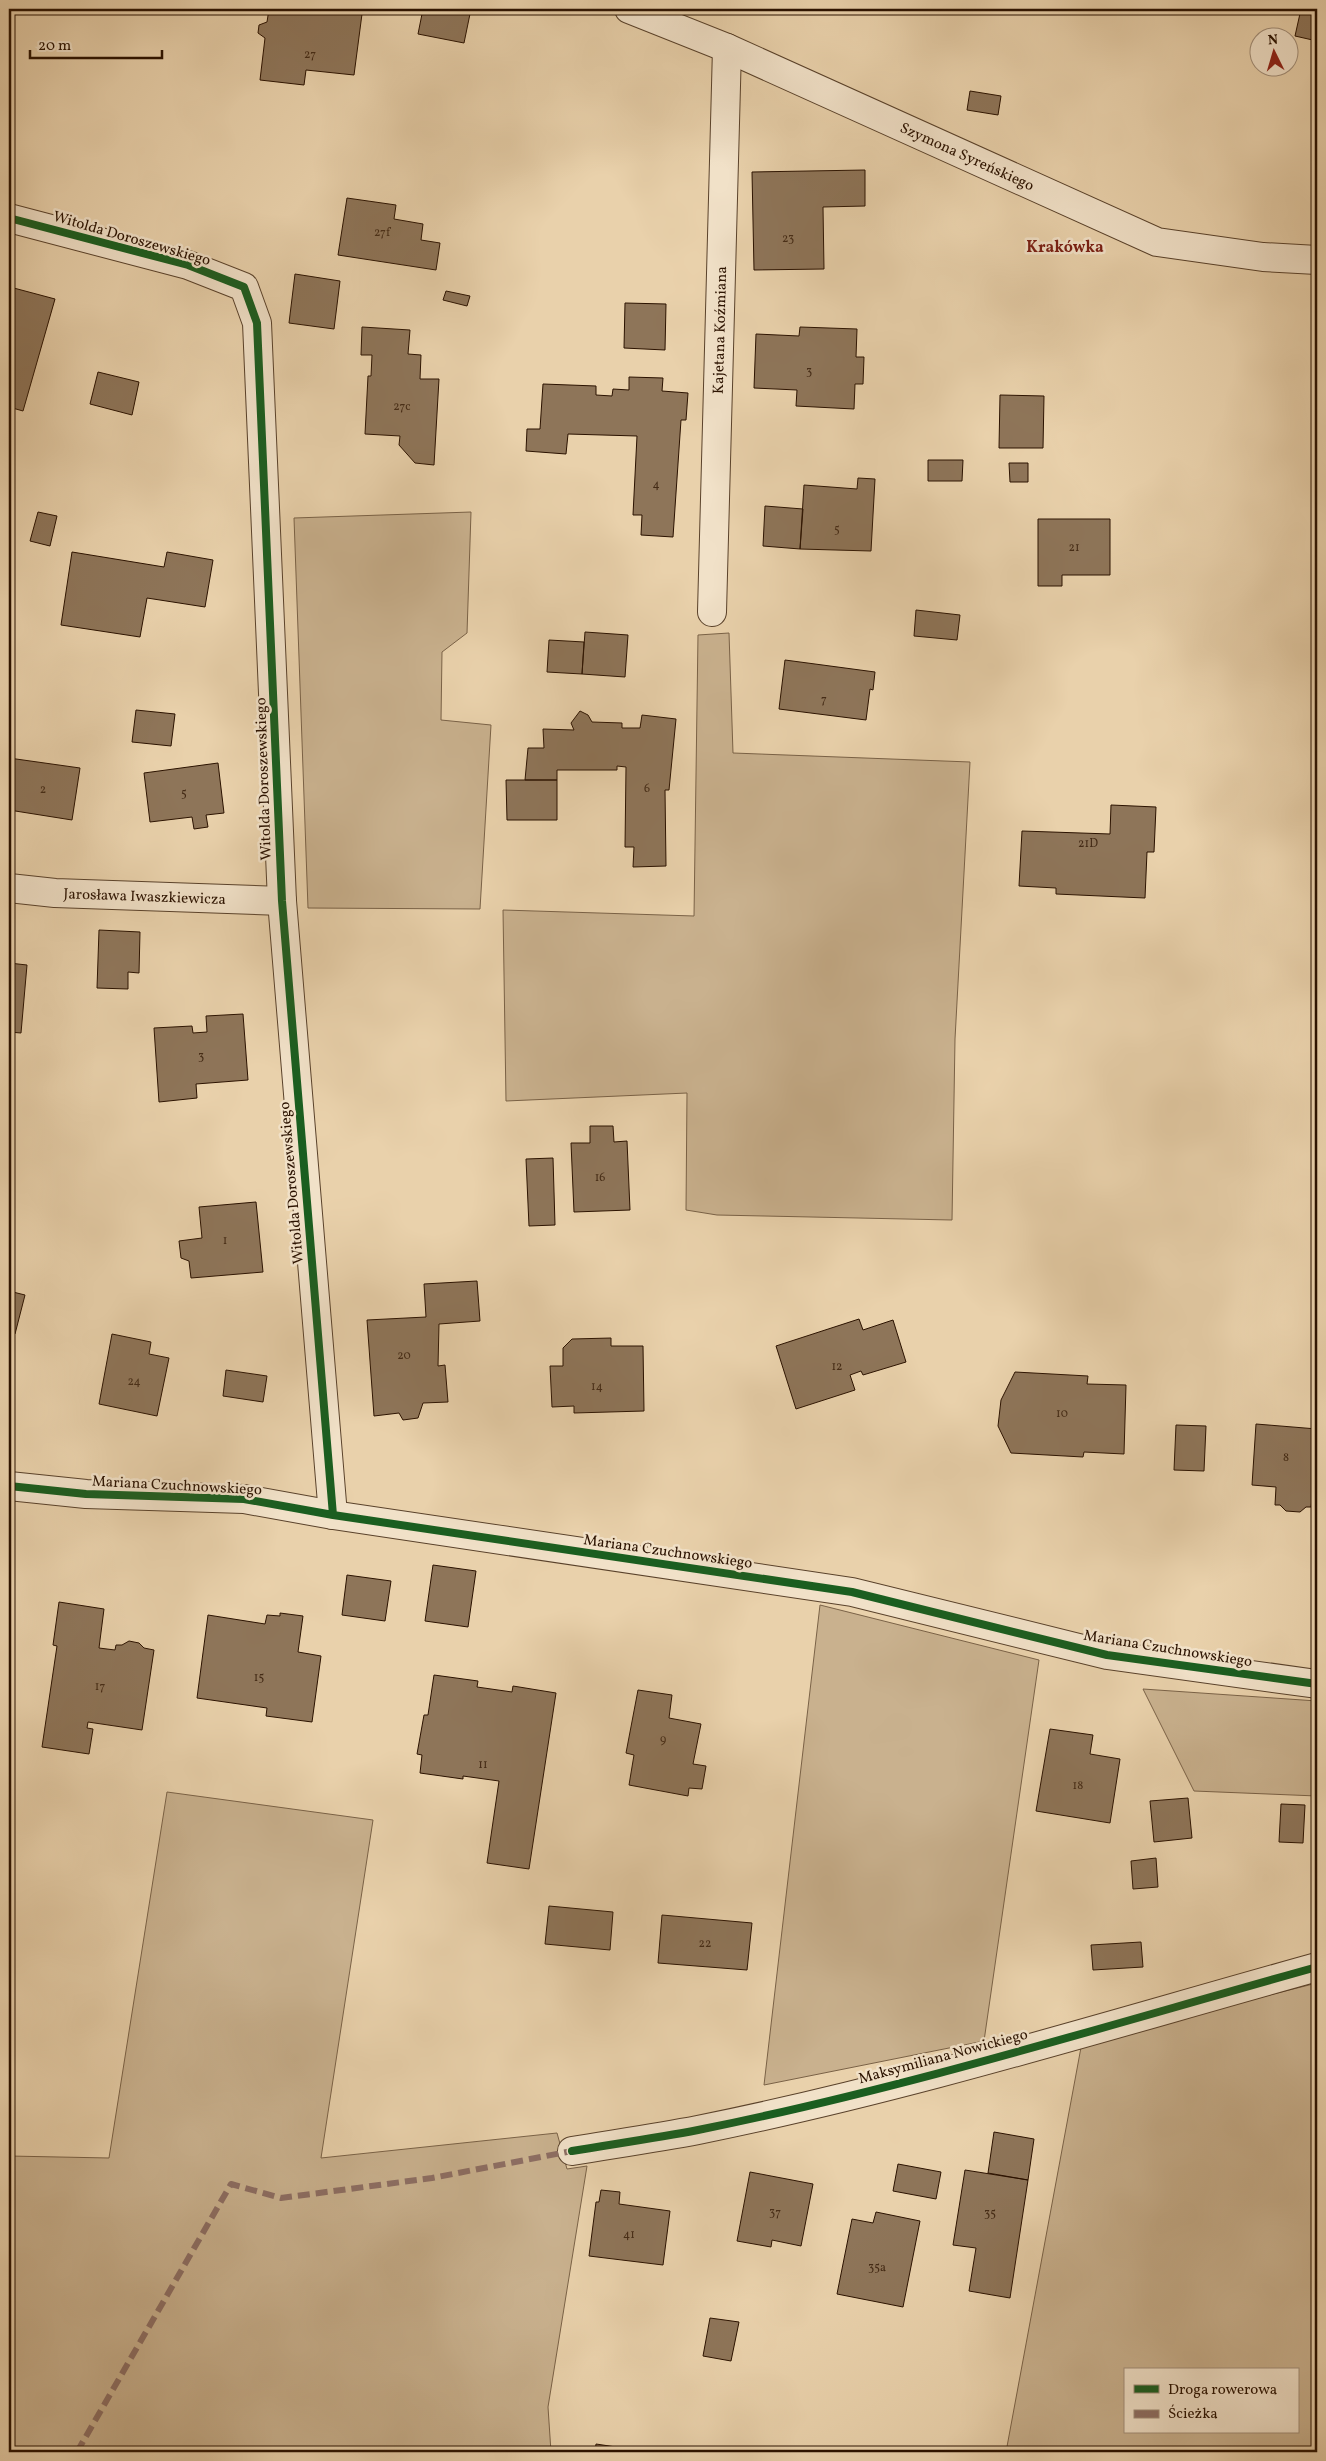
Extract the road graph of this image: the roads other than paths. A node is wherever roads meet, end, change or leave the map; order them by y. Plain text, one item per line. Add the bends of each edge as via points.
1 (629, 9) edge
2 (727, 48) junction
3 (9, 218) edge
4 (1317, 260) edge
5 (712, 612) dead end
6 (9, 888) edge
7 (282, 901) junction
8 (9, 1486) edge
9 (333, 1515) junction
10 (1317, 1684) edge
11 (1317, 1967) edge
12 (572, 2151) dead end

1 - 2 street, Szymona Syreńskiego
2 - 4 street, Szymona Syreńskiego via 1157,242 1263,257
2 - 5 street, Kajetana Koźmiana
3 - 7 street, Witolda Doroszewskiego via 188,265 244,288 258,323
6 - 7 street, Jarosława Iwaszkiewicza via 55,893
7 - 9 street, Witolda Doroszewskiego
8 - 9 street, Mariana Czuchnowskiego via 86,1494 244,1499
9 - 10 street, Mariana Czuchnowskiego via 852,1592 1106,1655
11 - 12 street, Maksymiliana Nowickiego via 768,2115

